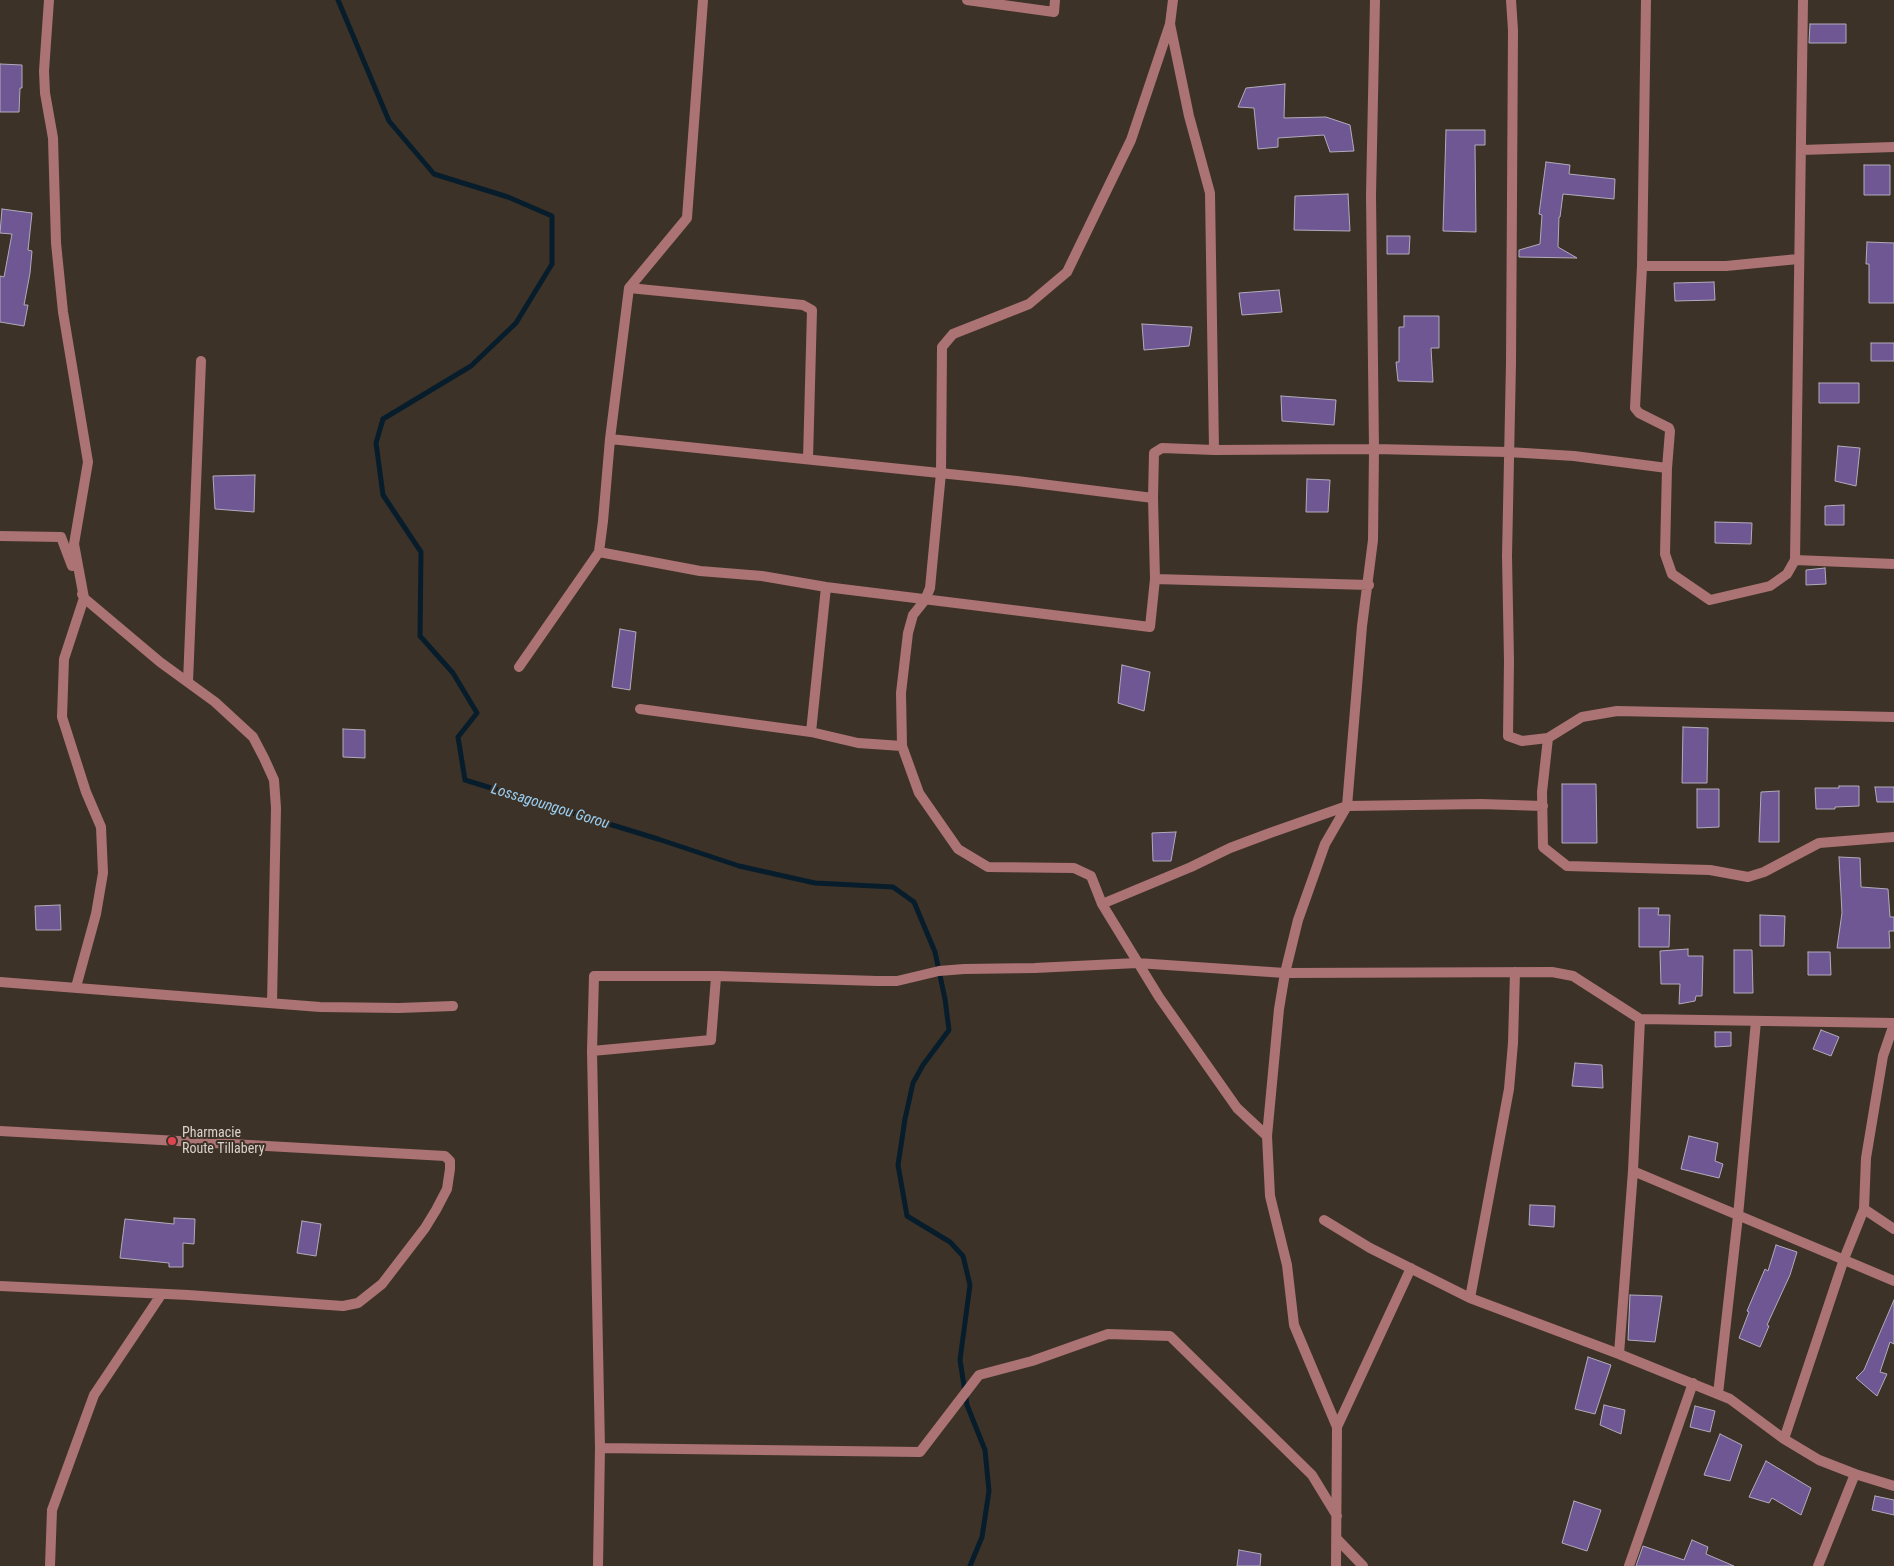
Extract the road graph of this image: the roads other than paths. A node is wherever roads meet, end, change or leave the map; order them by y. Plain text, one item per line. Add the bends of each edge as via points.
1 (49, 0) edge
2 (703, 0) edge
3 (967, 0) edge
4 (1055, 0) edge
5 (1173, 0) edge
6 (1375, 0) edge
7 (1511, 0) edge
8 (1646, 0) edge
9 (1803, 0) edge
10 (1170, 24) junction
11 (1894, 147) edge
12 (1801, 150) junction
13 (1798, 259) junction
14 (1642, 266) junction
15 (629, 288) junction
16 (201, 361) dead end
17 (610, 439) junction
18 (1374, 449) junction
19 (1214, 450) junction
20 (1508, 452) junction
21 (808, 459) junction
22 (1667, 468) junction
23 (941, 473) junction
24 (1153, 498) junction
25 (0, 536) edge
26 (599, 552) junction
27 (1795, 560) junction
28 (1894, 564) edge
29 (1155, 579) junction
30 (1369, 585) junction
31 (826, 587) junction
32 (84, 598) junction
33 (924, 600) junction
34 (519, 666) dead end
35 (188, 682) junction
36 (640, 709) dead end
37 (1894, 717) edge
38 (811, 732) junction
39 (1548, 738) junction
40 (902, 746) junction
41 (1347, 806) junction
42 (1543, 806) junction
43 (1894, 837) edge
44 (1102, 904) junction
45 (1137, 962) junction
46 (1515, 972) junction
47 (1285, 973) junction
48 (716, 977) junction
49 (0, 982) edge
50 (76, 987) junction
51 (272, 1003) junction
52 (453, 1006) dead end
53 (1640, 1020) junction
54 (1756, 1021) junction
55 (1894, 1023) edge
56 (592, 1051) junction
57 (0, 1130) edge
58 (1267, 1136) junction
59 (1633, 1171) junction
60 (1864, 1209) junction
61 (1738, 1216) junction
62 (1324, 1220) dead end
63 (1894, 1229) edge
64 (1844, 1259) junction
65 (1411, 1268) junction
66 (1894, 1281) edge
67 (0, 1286) edge
68 (161, 1295) junction
69 (1470, 1298) junction
70 (1620, 1354) junction
71 (1693, 1383) junction
72 (1718, 1394) junction
73 (1337, 1427) junction
74 (1784, 1439) junction
75 (600, 1448) junction
76 (1855, 1474) junction
77 (1894, 1486) edge
78 (1338, 1517) junction
79 (1337, 1539) junction
80 (50, 1566) edge
81 (598, 1566) edge
82 (1336, 1566) edge
83 (1364, 1566) edge
84 (1629, 1566) edge
85 (1818, 1566) edge

1 - 32 street via 44,71 53,138 56,243 63,312 88,462 74,544
2 - 15 street via 687,218
3 - 4 street via 1054,12
5 - 10 street
6 - 18 street via 1371,195
7 - 20 street via 1512,344
8 - 14 street
9 - 12 street
10 - 19 street via 1189,116 1210,193
10 - 23 street via 1131,140 1067,272 1029,304 953,334 942,347
11 - 12 street
12 - 13 street
13 - 14 street via 1726,266
13 - 27 street
14 - 22 street via 1635,408 1669,428
15 - 17 street
15 - 21 street via 803,305 812,310
16 - 35 street
17 - 21 street
17 - 26 street
18 - 19 street
18 - 20 street
18 - 30 street
19 - 24 street via 1162,448 1154,453
20 - 22 street via 1574,456
20 - 39 street via 1508,736 1522,741
21 - 23 street
22 - 27 street via 1665,554 1672,574 1710,600 1770,586 1787,574
23 - 24 street
23 - 33 street via 930,588
24 - 29 street
25 - 32 street via 61,536
26 - 31 street via 700,571 762,576
26 - 34 street
27 - 28 street
29 - 30 street
29 - 33 street via 1150,627
30 - 41 street via 1362,626
31 - 33 street
31 - 38 street
32 - 35 street
32 - 50 street via 64,659 62,717 83,785 101,827 103,873 96,914
33 - 40 street via 912,615 908,633 901,693
35 - 51 street via 253,738 274,780
36 - 38 street
37 - 39 street via 1617,711 1582,717
38 - 40 street via 858,743
39 - 42 street
40 - 44 street via 919,793 958,849 988,867 1074,868 1091,876
41 - 42 street
41 - 44 street via 1230,848
41 - 47 street via 1325,844 1298,920
42 - 43 street via 1543,847 1567,866 1710,870 1748,877 1819,843
44 - 45 street
45 - 47 street
45 - 48 street via 964,969 939,971 898,981
45 - 58 street via 1237,1108
46 - 47 street
46 - 53 street via 1552,972 1573,976
46 - 69 street via 1509,1089
47 - 58 street
48 - 56 street via 712,1040
48 - 56 street via 594,976
49 - 50 street
50 - 51 street
51 - 52 street via 320,1007
53 - 54 street
53 - 59 street
54 - 55 street
54 - 61 street
55 - 60 street via 1883,1056 1868,1149
56 - 75 street
57 - 68 street via 445,1156 450,1161 447,1189 436,1210 382,1284 358,1303 344,1306
58 - 73 street via 1270,1196 1287,1265 1294,1325
59 - 61 street
59 - 70 street
60 - 63 street
60 - 64 street
61 - 64 street
61 - 72 street
62 - 65 street
64 - 66 street
64 - 74 street
65 - 69 street
65 - 73 street
67 - 68 street
68 - 80 street via 94,1395 52,1510
69 - 70 street
70 - 71 street
71 - 72 street
71 - 84 street
72 - 74 street
73 - 78 street
74 - 76 street via 1819,1460
75 - 78 street via 920,1452 979,1375 1032,1361 1108,1334 1170,1336 1312,1475
75 - 81 street
76 - 77 street
76 - 85 street
78 - 79 street
79 - 82 street
79 - 83 street

